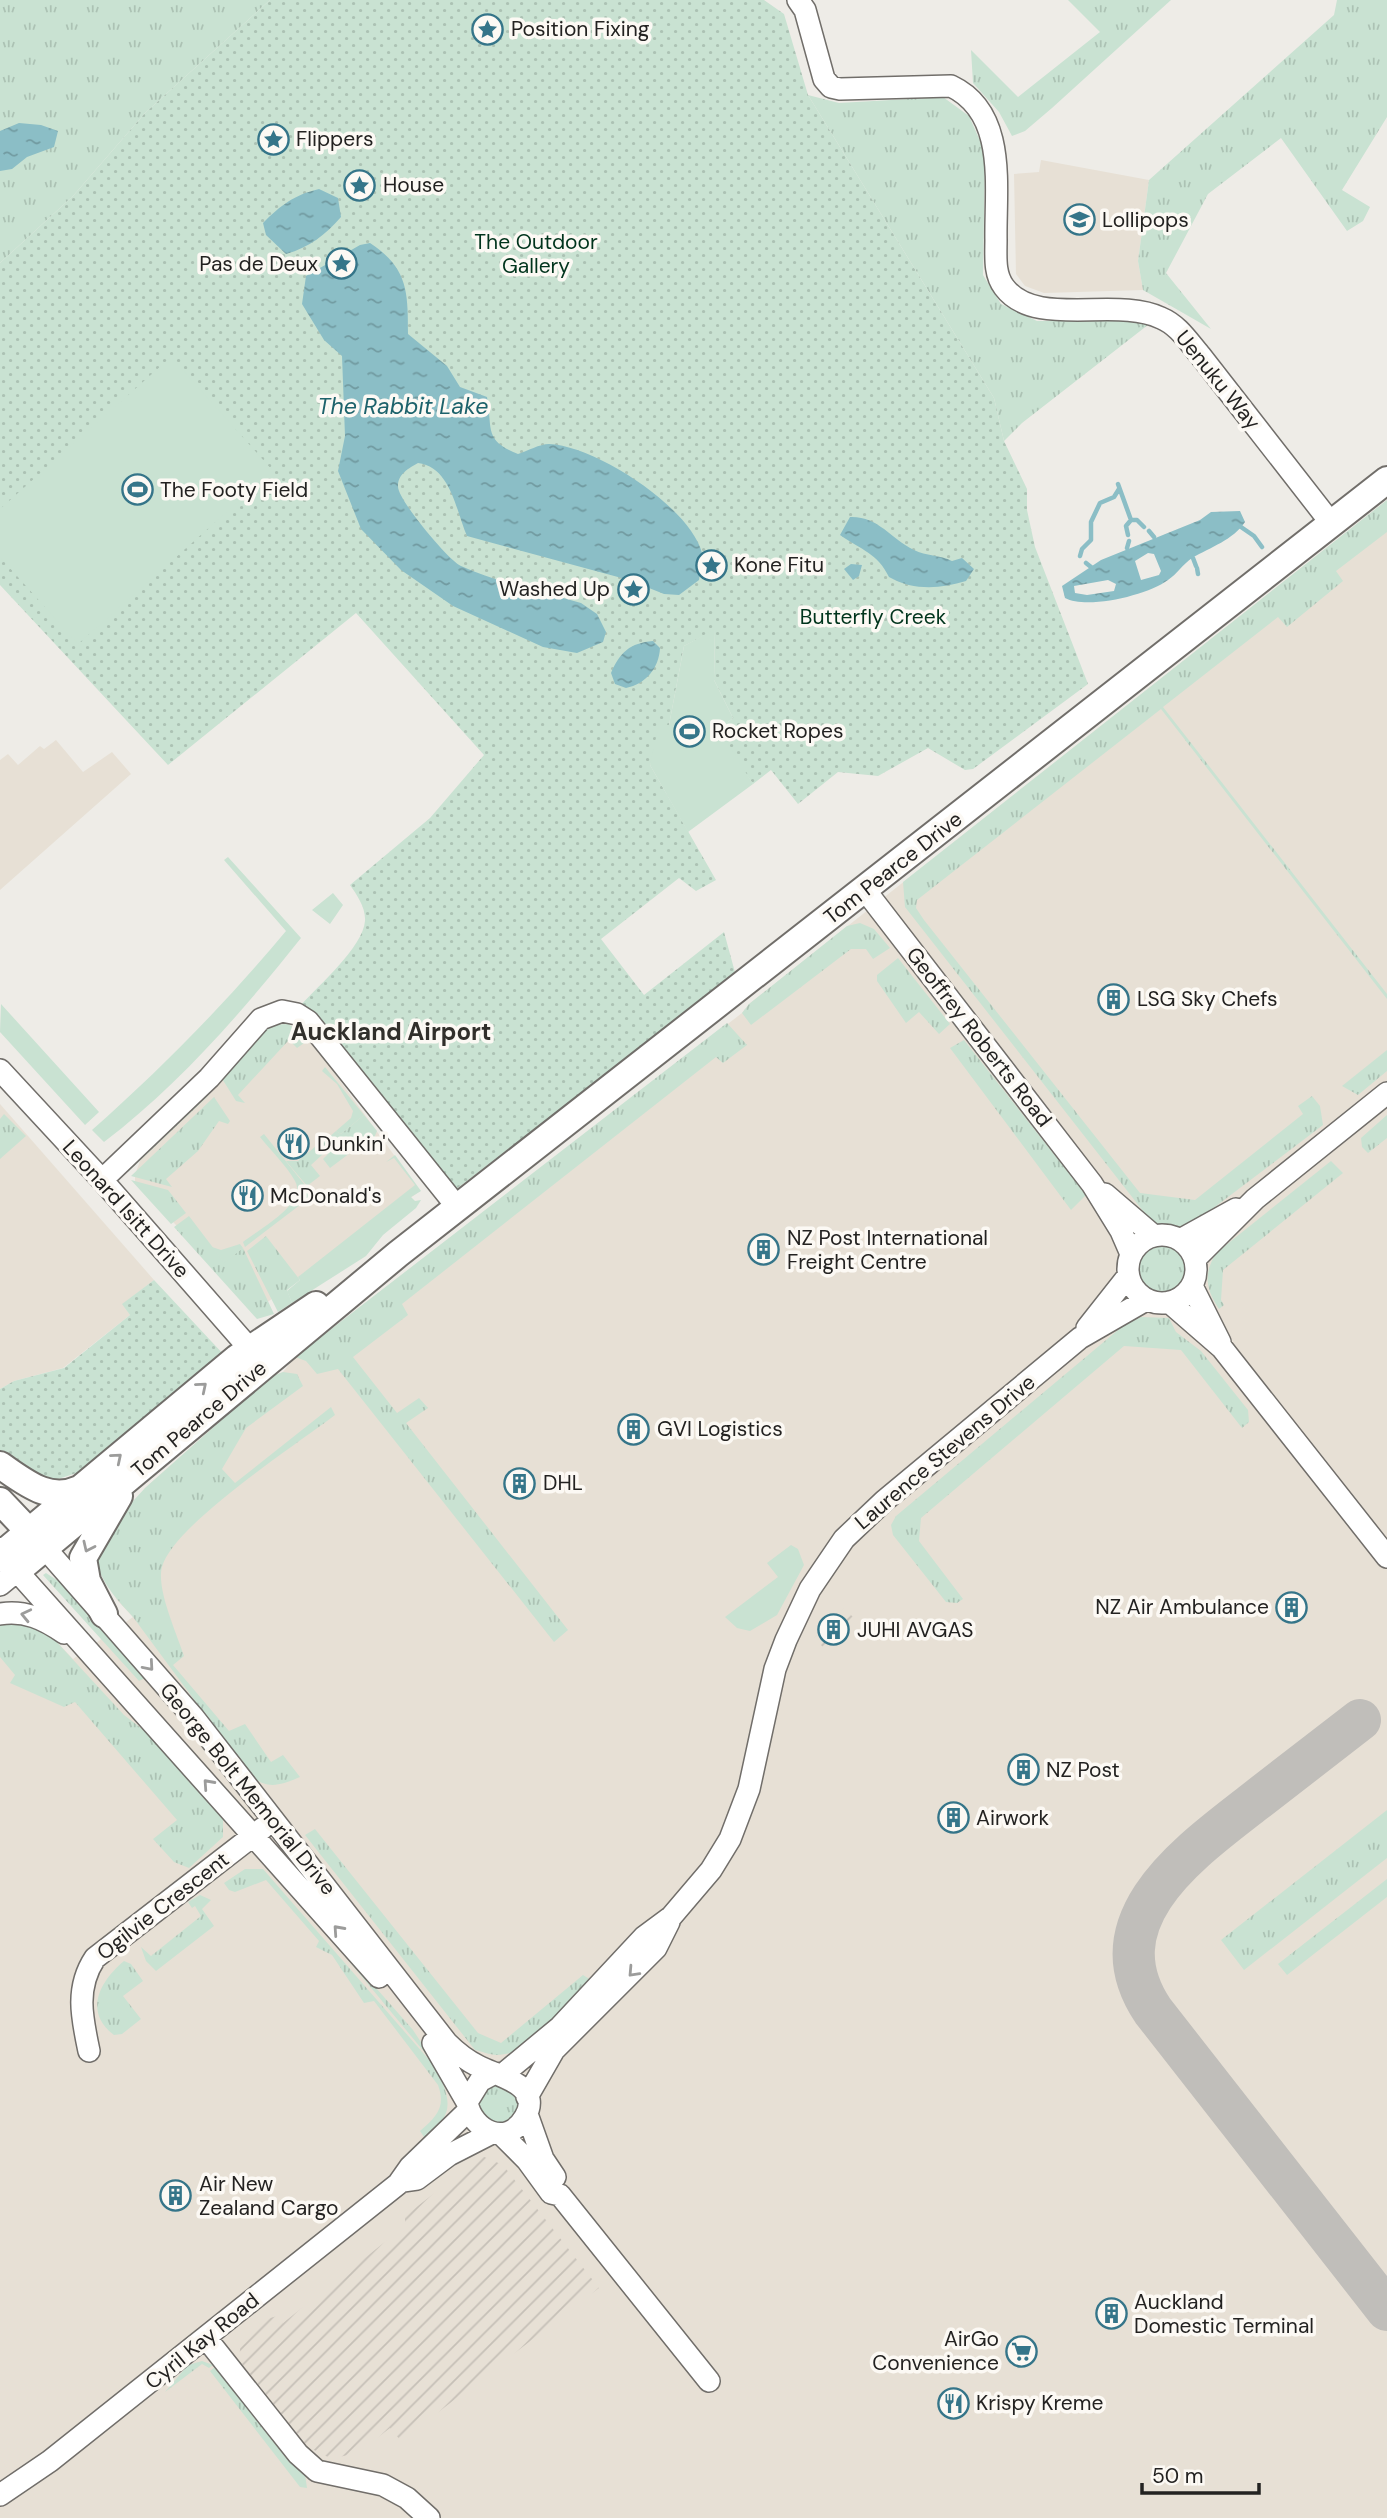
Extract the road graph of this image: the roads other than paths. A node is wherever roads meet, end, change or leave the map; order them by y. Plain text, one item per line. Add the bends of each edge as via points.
1 (797, 0) edge
2 (1387, 480) edge
3 (1331, 523) junction
4 (865, 890) junction
5 (0, 1070) edge
6 (1387, 1093) edge
7 (102, 1180) junction
8 (1092, 1184) junction
9 (1255, 1199) junction
10 (458, 1208) junction
11 (1154, 1236) junction
12 (1180, 1240) junction
13 (398, 1254) junction
14 (1131, 1254) junction
15 (1195, 1259) junction
16 (1128, 1276) junction
17 (1192, 1286) junction
18 (1146, 1300) junction
19 (1169, 1303) junction
20 (1080, 1338) junction
21 (1222, 1348) junction
22 (250, 1349) junction
23 (0, 1465) edge
24 (139, 1470) junction
25 (79, 1489) junction
26 (0, 1501) edge
27 (37, 1539) junction
28 (1387, 1557) edge
29 (5, 1565) edge
30 (0, 1614) edge
31 (104, 1614) junction
32 (92, 1652) junction
33 (274, 1819) junction
34 (253, 1835) junction
35 (671, 1917) junction
36 (89, 2051) dead end
37 (498, 2074) junction
38 (527, 2105) junction
39 (468, 2106) junction
40 (497, 2133) junction
41 (401, 2181) junction
42 (560, 2195) junction
43 (206, 2338) junction
44 (709, 2381) dead end
45 (0, 2495) edge
46 (429, 2518) edge

1 - 3 street, Uenuku Way via 805,10 824,79 831,87 951,86 977,108 997,159 998,274 1014,298 1032,307 1135,309 1177,328
2 - 3 main road, Tom Pearce Drive
3 - 4 main road, Tom Pearce Drive
4 - 8 street, Geoffrey Roberts Road
4 - 10 main road, Tom Pearce Drive
5 - 7 street, Leonard Isitt Drive
6 - 9 street
7 - 10 street via 209,1078 261,1019 282,1011 308,1021
7 - 22 street, Leonard Isitt Drive
8 - 11 street, Geoffrey Roberts Road
8 - 14 street, Geoffrey Roberts Road
9 - 12 street
9 - 15 street
10 - 13 main road, Tom Pearce Drive
11 - 12 street
11 - 14 street via 1139,1243
12 - 15 street
13 - 22 main road, Tom Pearce Drive
13 - 24 main road, Tom Pearce Drive
14 - 16 street
15 - 17 street
16 - 18 street
16 - 20 street, Laurence Stevens Drive
17 - 19 street
17 - 21 street
18 - 19 street
18 - 20 street, Laurence Stevens Drive
19 - 21 street
20 - 35 street, Laurence Stevens Drive via 844,1539 810,1589 786,1640 764,1714 749,1789 730,1839 711,1870
21 - 28 street
25 -> 22 main road, Tom Pearce Drive
23 - 25 main road via 35,1489 54,1495
24 - 27 main road, Tom Pearce Drive
24 -> 31 main road via 83,1558 87,1581
25 - 27 main road, Tom Pearce Drive
26 - 27 main road, George Bolt Memorial Drive
27 - 29 main road, Tom Pearce Drive
27 - 31 street, George Bolt Memorial Drive
29 - 32 street, George Bolt Memorial Drive
32 -> 30 street via 47,1621 18,1612
31 -> 33 street, George Bolt Memorial Drive
34 -> 32 street, George Bolt Memorial Drive
33 - 34 street, Ogilvie Crescent
33 - 37 street, George Bolt Memorial Drive via 447,2043
34 - 36 street, Ogilvie Crescent via 94,1958 82,1990
39 -> 34 street, George Bolt Memorial Drive via 441,2053 395,1995
35 - 37 street, Laurence Stevens Drive via 644,1937 552,2035
35 -> 38 street, Laurence Stevens Drive via 656,1948 554,2050
37 - 38 street via 517,2082
37 - 39 street via 480,2081
38 - 40 street via 516,2127
38 - 42 street via 543,2159 561,2186
39 - 40 street via 477,2125
39 - 41 street, Cyril Kay Road
40 - 41 street, Cyril Kay Road via 449,2155 417,2179
40 - 42 street via 527,2160 551,2193
41 - 43 street, Cyril Kay Road
42 - 44 street
43 - 45 street, Cyril Kay Road via 39,2470
43 - 46 street via 298,2454 317,2471 383,2485

